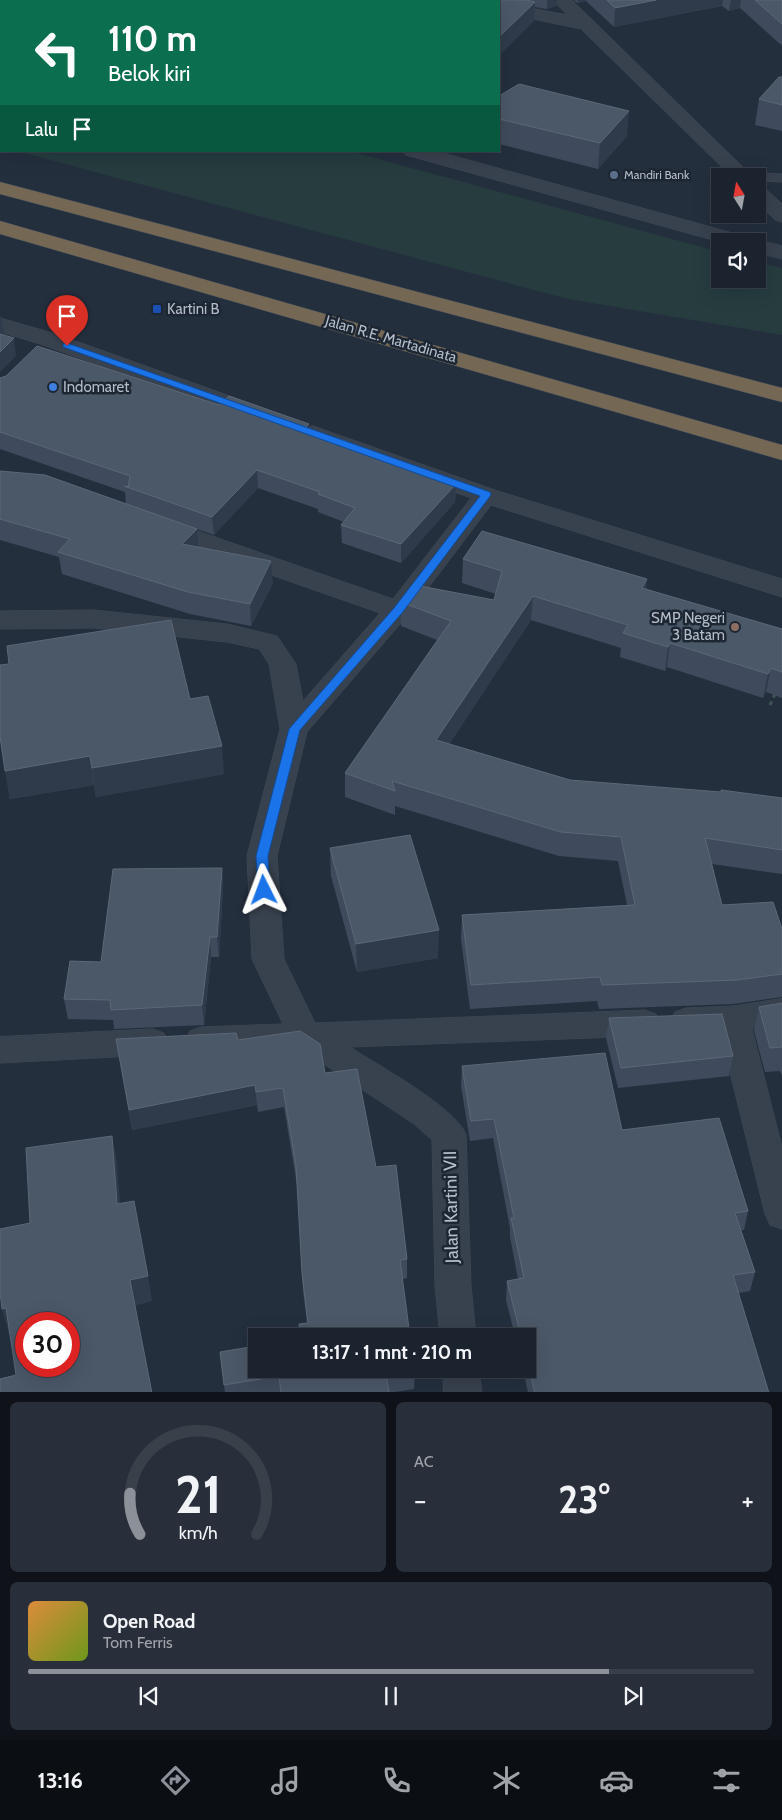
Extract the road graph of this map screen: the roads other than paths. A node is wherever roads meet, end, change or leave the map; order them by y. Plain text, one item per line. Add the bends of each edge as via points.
1 (562, 0) edge
2 (500, 7) edge
3 (589, 25) junction
4 (417, 152) edge
5 (734, 168) edge
6 (766, 177) edge
7 (782, 178) edge
8 (3, 192) edge
9 (766, 200) edge
10 (782, 216) edge
11 (0, 227) edge
12 (711, 233) edge
13 (766, 248) edge
14 (782, 253) edge
15 (0, 324) edge
16 (782, 395) edge
17 (782, 453) edge
18 (486, 495) junction
19 (139, 519) edge
20 (782, 588) edge
21 (398, 610) junction
22 (0, 620) edge
23 (294, 729) junction
24 (782, 1012) edge
25 (733, 1020) junction
26 (305, 1035) junction
27 (0, 1050) edge
28 (782, 1214) edge
29 (457, 1328) edge
30 (462, 1378) edge
31 (463, 1392) edge

1 - 3 street
2 - 3 street
3 - 5 street
4 - 12 street
6 - 7 lane
8 - 16 highway
9 - 10 street
11 - 17 highway, Jalan R.E. Martadinata
13 - 14 street
15 - 18 street via 42,346 286,424
18 - 20 street
18 - 21 street
19 - 21 street
21 - 23 street
22 - 23 street via 94,619 227,633 268,642 282,664
23 - 26 street via 262,856 268,959
24 - 25 street
25 - 26 street
25 - 28 street
26 - 27 street
26 - 29 street, Jalan Kartini VII via 426,1114 450,1134 453,1286
30 - 31 street

